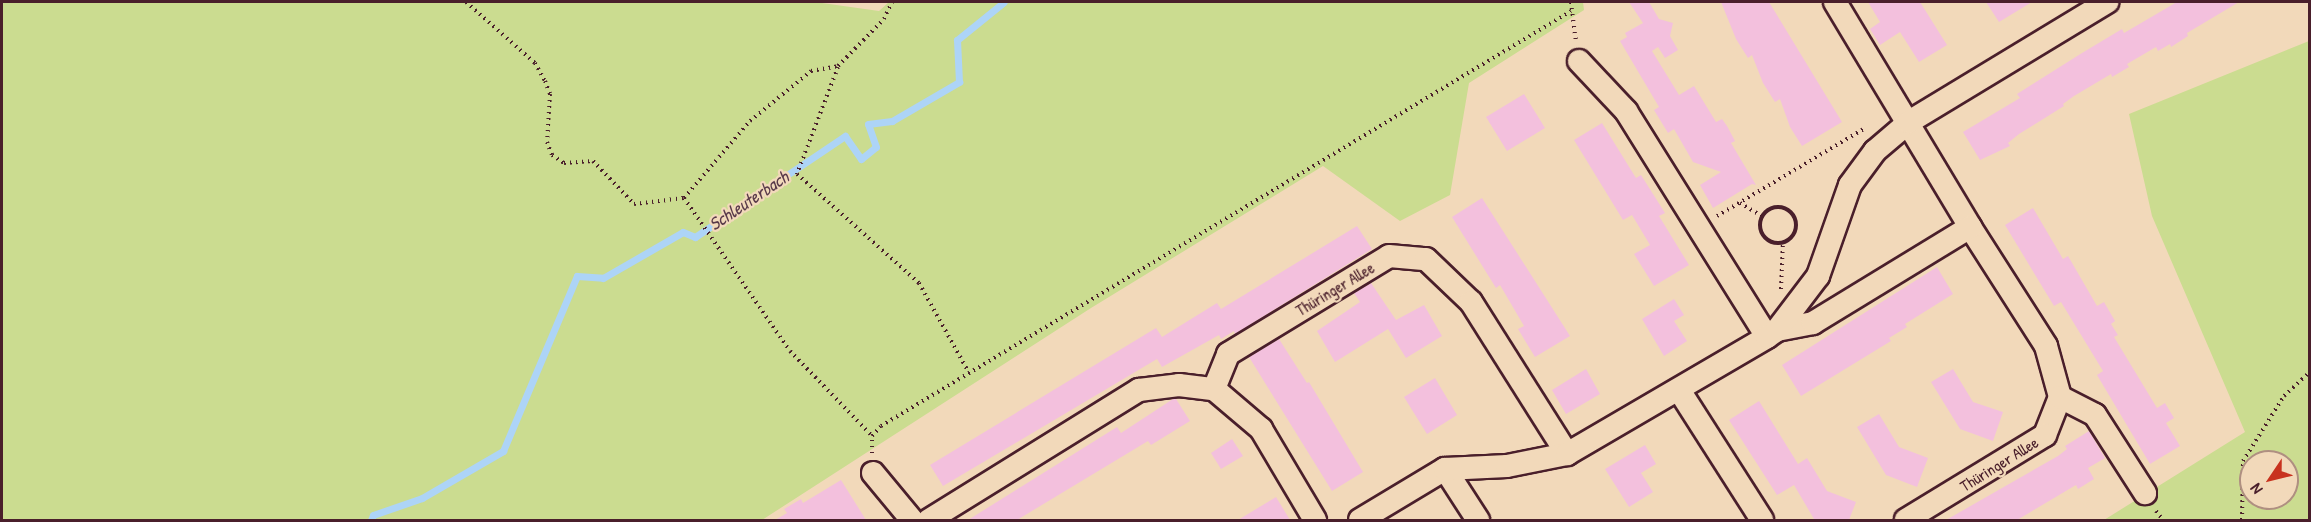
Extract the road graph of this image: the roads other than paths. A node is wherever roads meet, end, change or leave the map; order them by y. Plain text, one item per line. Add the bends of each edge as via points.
1 (1836, 2) edge
2 (2107, 2) edge
3 (1579, 62) road end
4 (1909, 122) junction
5 (1970, 227) junction
6 (1772, 333) junction
7 (1214, 388) junction
8 (1679, 390) junction
9 (2060, 397) junction
10 (1567, 454) junction
11 (1445, 469) junction
12 (873, 473) road end
13 (2145, 493) dead end
14 (912, 520) edge
15 (929, 520) edge
16 (1315, 520) edge
17 (1360, 520) edge
18 (1478, 520) edge
19 (1762, 520) edge
20 (1906, 520) edge

1 - 4 street
2 - 4 street
3 - 6 street via 1626,111
4 - 5 street
4 - 6 street via 1875,151 1850,185 1818,276
5 - 6 street via 1813,323
5 - 9 street via 2046,346
6 - 8 street
7 - 10 street, Thüringer Allee via 1228,354 1389,256 1426,259 1471,302
7 - 15 street via 1179,385 1139,390
7 - 16 street via 1261,429
8 - 10 street
8 - 19 street
9 - 13 street via 2095,415
9 - 20 street, Thüringer Allee via 2045,435
10 - 11 street via 1507,466
11 - 17 street
11 - 18 street
12 - 14 street

